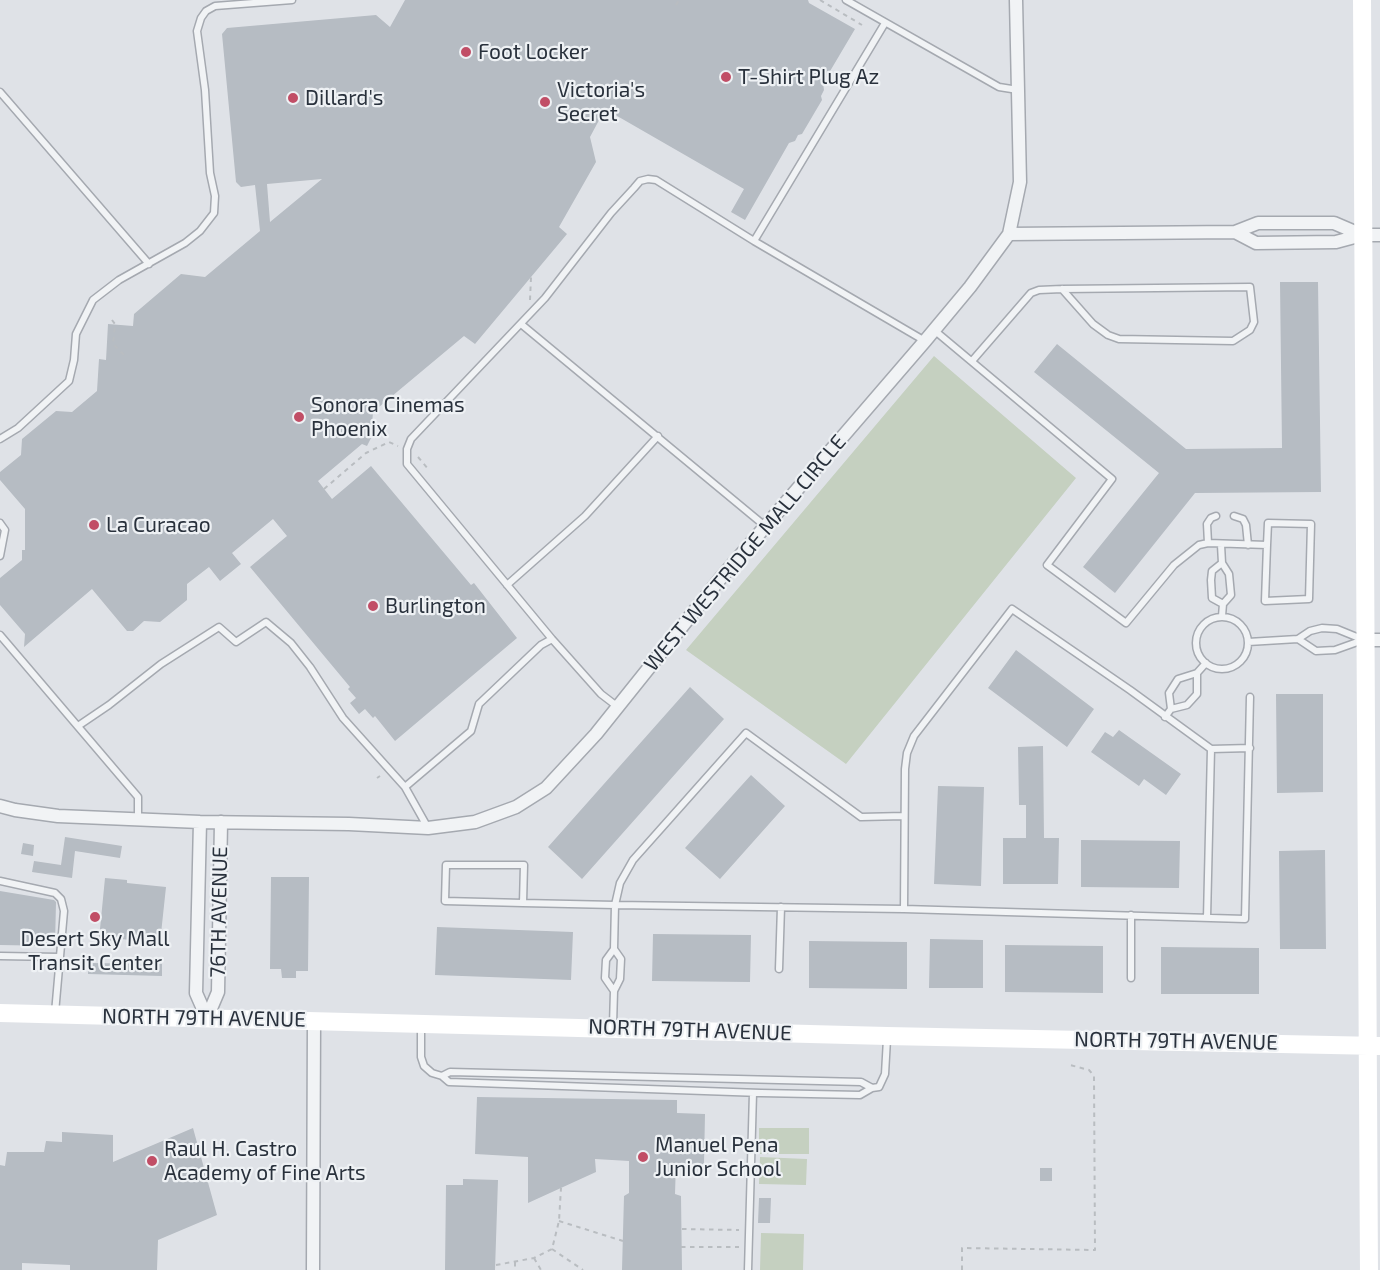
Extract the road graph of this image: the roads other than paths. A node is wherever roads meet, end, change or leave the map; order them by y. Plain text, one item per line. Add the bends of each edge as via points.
1 (292, 0) edge
2 (846, 0) edge
3 (1016, 0) edge
4 (1362, 0) edge
5 (885, 23) junction
6 (1018, 90) junction
7 (0, 92) edge
8 (1235, 232) junction
9 (1009, 234) junction
10 (1371, 235) edge
11 (754, 241) junction
12 (148, 264) junction
13 (1062, 289) junction
14 (521, 324) junction
15 (933, 330) junction
16 (925, 341) junction
17 (972, 361) junction
18 (658, 436) junction
19 (0, 439) edge
20 (1216, 516) dead end
21 (1234, 516) dead end
22 (0, 524) edge
23 (765, 525) junction
24 (1208, 543) junction
25 (1221, 545) junction
26 (1248, 545) junction
27 (1267, 545) junction
28 (0, 556) edge
29 (1222, 563) junction
30 (507, 585) junction
31 (1223, 604) junction
32 (1222, 616) junction
33 (0, 635) edge
34 (552, 639) junction
35 (1298, 639) junction
36 (1372, 640) edge
37 (1248, 642) junction
38 (1206, 663) junction
39 (1197, 673) junction
40 (1250, 697) dead end
41 (619, 707) junction
42 (1170, 709) junction
43 (1165, 717) junction
44 (78, 726) junction
45 (1250, 748) junction
46 (1211, 749) junction
47 (405, 787) junction
48 (0, 806) edge
49 (904, 816) junction
50 (138, 820) junction
51 (211, 822) junction
52 (428, 828) junction
53 (0, 881) edge
54 (523, 903) junction
55 (615, 905) junction
56 (781, 907) junction
57 (904, 909) junction
58 (1131, 915) junction
59 (1207, 918) junction
60 (614, 949) junction
61 (0, 956) edge
62 (60, 957) junction
63 (779, 969) dead end
64 (1131, 978) dead end
65 (614, 991) junction
66 (0, 1013) edge
67 (55, 1015) junction
68 (207, 1018) junction
69 (314, 1021) junction
70 (421, 1023) junction
71 (613, 1028) junction
72 (887, 1036) junction
73 (1374, 1046) edge
74 (442, 1076) junction
75 (872, 1088) junction
76 (753, 1093) junction
77 (313, 1270) edge
78 (748, 1270) edge
79 (1369, 1270) edge

1 - 12 lane via 215,6 201,18 197,31 214,213 185,243
2 - 5 lane
3 - 6 street, WEST WESTRIDGE MALL CIRCLE
4 - 10 street
5 - 6 lane via 999,87
5 - 11 lane
6 - 9 street, WEST WESTRIDGE MALL CIRCLE via 1020,183
7 - 12 lane
8 - 9 street
8 - 10 street via 1256,243 1336,242
8 - 10 street via 1258,223 1334,223
9 - 15 street, WEST WESTRIDGE MALL CIRCLE
10 - 36 street
11 - 14 lane via 656,180 640,181
11 - 16 lane
12 - 19 lane via 93,300 76,334 69,381 18,428
13 - 13 lane via 1251,287 1254,322 1250,330 1233,341 1119,339 1093,324
13 - 17 lane via 1030,293
14 - 18 lane
14 - 30 lane via 411,439 405,455 407,464
15 - 16 street, WEST WESTRIDGE MALL CIRCLE
15 - 17 lane
16 - 23 street, WEST WESTRIDGE MALL CIRCLE
17 - 24 lane via 1112,479 1047,565 1126,623 1174,565 1199,545
18 - 23 lane
18 - 30 lane via 585,516
20 - 24 lane via 1207,524
21 - 26 lane via 1246,525
22 - 28 lane via 5,530
23 - 41 street, WEST WESTRIDGE MALL CIRCLE
24 - 25 lane
25 - 26 lane
25 - 29 lane
26 - 27 lane
27 - 27 lane via 1265,601 1308,598 1311,524 1268,523
29 - 31 lane via 1229,574 1231,595
29 - 31 lane via 1212,571 1211,580 1212,598
30 - 34 lane
31 - 32 lane
32 - 37 lane via 1238,622
32 - 38 lane via 1206,621 1196,635 1197,652
33 - 44 lane
34 - 41 lane via 601,694
34 - 47 lane via 478,704 471,731
35 - 36 lane via 1322,628
35 - 36 lane via 1316,651
35 - 37 lane
36 - 73 street
37 - 38 lane via 1245,654 1234,666 1216,669
38 - 39 lane
39 - 42 lane via 1178,679 1169,693
39 - 42 lane via 1197,694 1186,705
40 - 45 lane
41 - 52 street, WEST WESTRIDGE MALL CIRCLE via 534,797 475,822
42 - 43 lane
43 - 46 lane
43 - 49 lane via 1012,609 914,736 907,753
44 - 47 lane via 161,664 219,627 236,642 266,622 291,643 343,718
44 - 50 lane via 138,797
45 - 46 lane
45 - 59 lane via 1245,919
46 - 59 lane
47 - 52 lane
48 - 50 street, WEST WESTRIDGE MALL CIRCLE via 47,815
49 - 55 lane via 861,817 746,733 633,860 620,884
49 - 57 lane
50 - 51 street, WEST WESTRIDGE MALL CIRCLE
51 - 52 street, WEST WESTRIDGE MALL CIRCLE
51 - 68 street, 76TH AVENUE via 218,992
51 - 68 street, 76TH AVENUE via 196,993
53 - 62 lane via 55,893 61,899 64,911
54 - 54 lane via 445,901 446,865 524,865
54 - 55 lane
55 - 56 lane
55 - 60 lane
56 - 57 lane
56 - 63 lane
57 - 58 lane
58 - 59 lane
58 - 64 lane
60 - 65 lane via 621,959 620,979
60 - 65 lane via 606,960 605,978
61 - 62 lane
62 - 67 lane
65 - 71 lane
66 - 67 street, NORTH 79TH AVENUE
67 - 68 street, NORTH 79TH AVENUE
68 - 69 street, NORTH 79TH AVENUE
69 - 70 street, NORTH 79TH AVENUE
69 - 77 street
70 - 71 street, NORTH 79TH AVENUE
70 - 74 lane via 424,1066
71 - 72 street, NORTH 79TH AVENUE
72 - 73 street, NORTH 79TH AVENUE
72 - 75 lane via 885,1074 879,1087
73 - 79 street
74 - 75 lane via 450,1072 861,1082
74 - 76 lane via 449,1082
75 - 76 lane via 860,1095
76 - 78 lane

